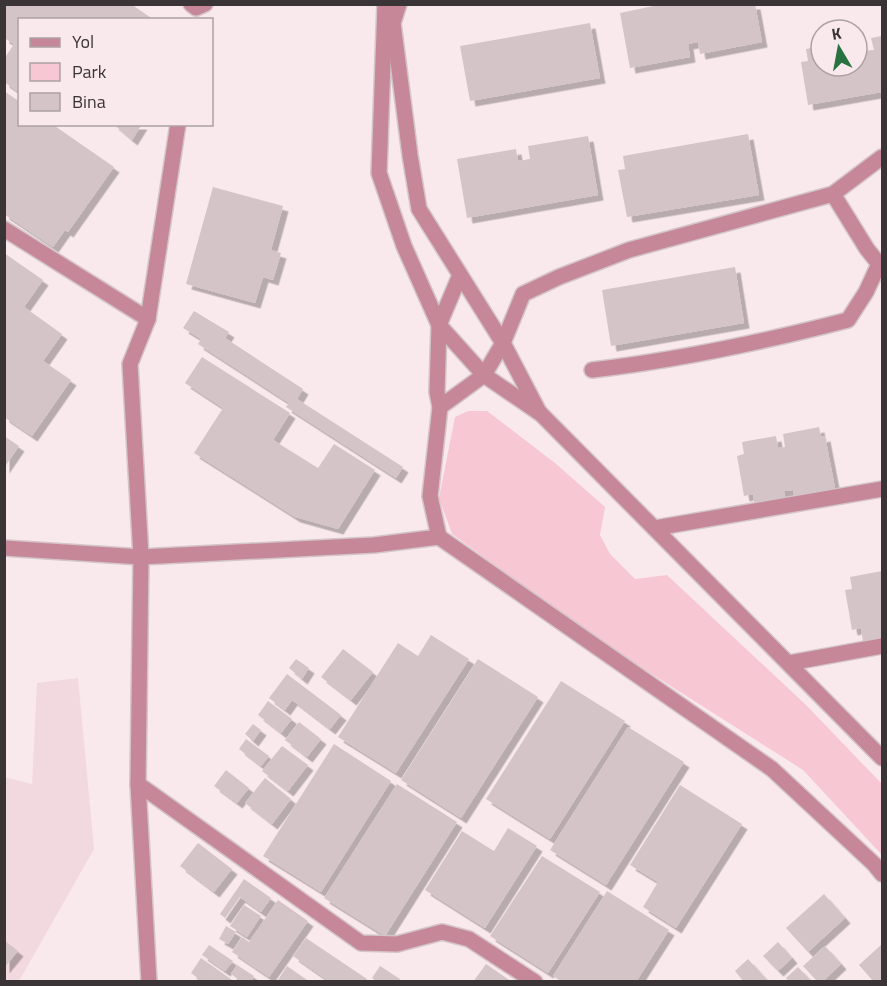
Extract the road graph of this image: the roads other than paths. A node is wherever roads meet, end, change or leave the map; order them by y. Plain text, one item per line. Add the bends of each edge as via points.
1 (385, 4) edge
2 (399, 4) edge
3 (178, 126) edge
4 (882, 157) edge
5 (833, 194) junction
6 (4, 229) edge
7 (881, 263) edge
8 (460, 275) junction
9 (148, 319) junction
10 (439, 325) junction
11 (503, 343) junction
12 (592, 370) dead end
13 (484, 375) junction
14 (440, 407) junction
15 (541, 414) junction
16 (882, 489) edge
17 (655, 528) junction
18 (439, 537) junction
19 (4, 548) edge
20 (141, 557) junction
21 (882, 646) edge
22 (789, 663) junction
23 (882, 758) edge
24 (138, 784) junction
25 (882, 874) edge
26 (149, 981) edge
27 (535, 981) edge

1 - 10 street via 379,173 404,246
2 - 8 street via 393,24 419,209
3 - 9 street
4 - 5 street
5 - 7 street via 867,249
5 - 11 street via 629,250 559,277 522,294
6 - 9 street
7 - 12 street via 848,320 760,342
8 - 10 street
8 - 11 street
9 - 20 street via 130,364
10 - 13 street
10 - 14 street
11 - 13 street
11 - 15 street
13 - 14 street
13 - 15 street
14 - 18 street via 430,496
15 - 17 street
16 - 17 street
17 - 22 street
18 - 20 street via 374,545
18 - 25 street via 772,769
19 - 20 street
20 - 24 street
21 - 22 street
22 - 23 street
24 - 26 street
24 - 27 street via 361,943 397,944 442,932 469,939

